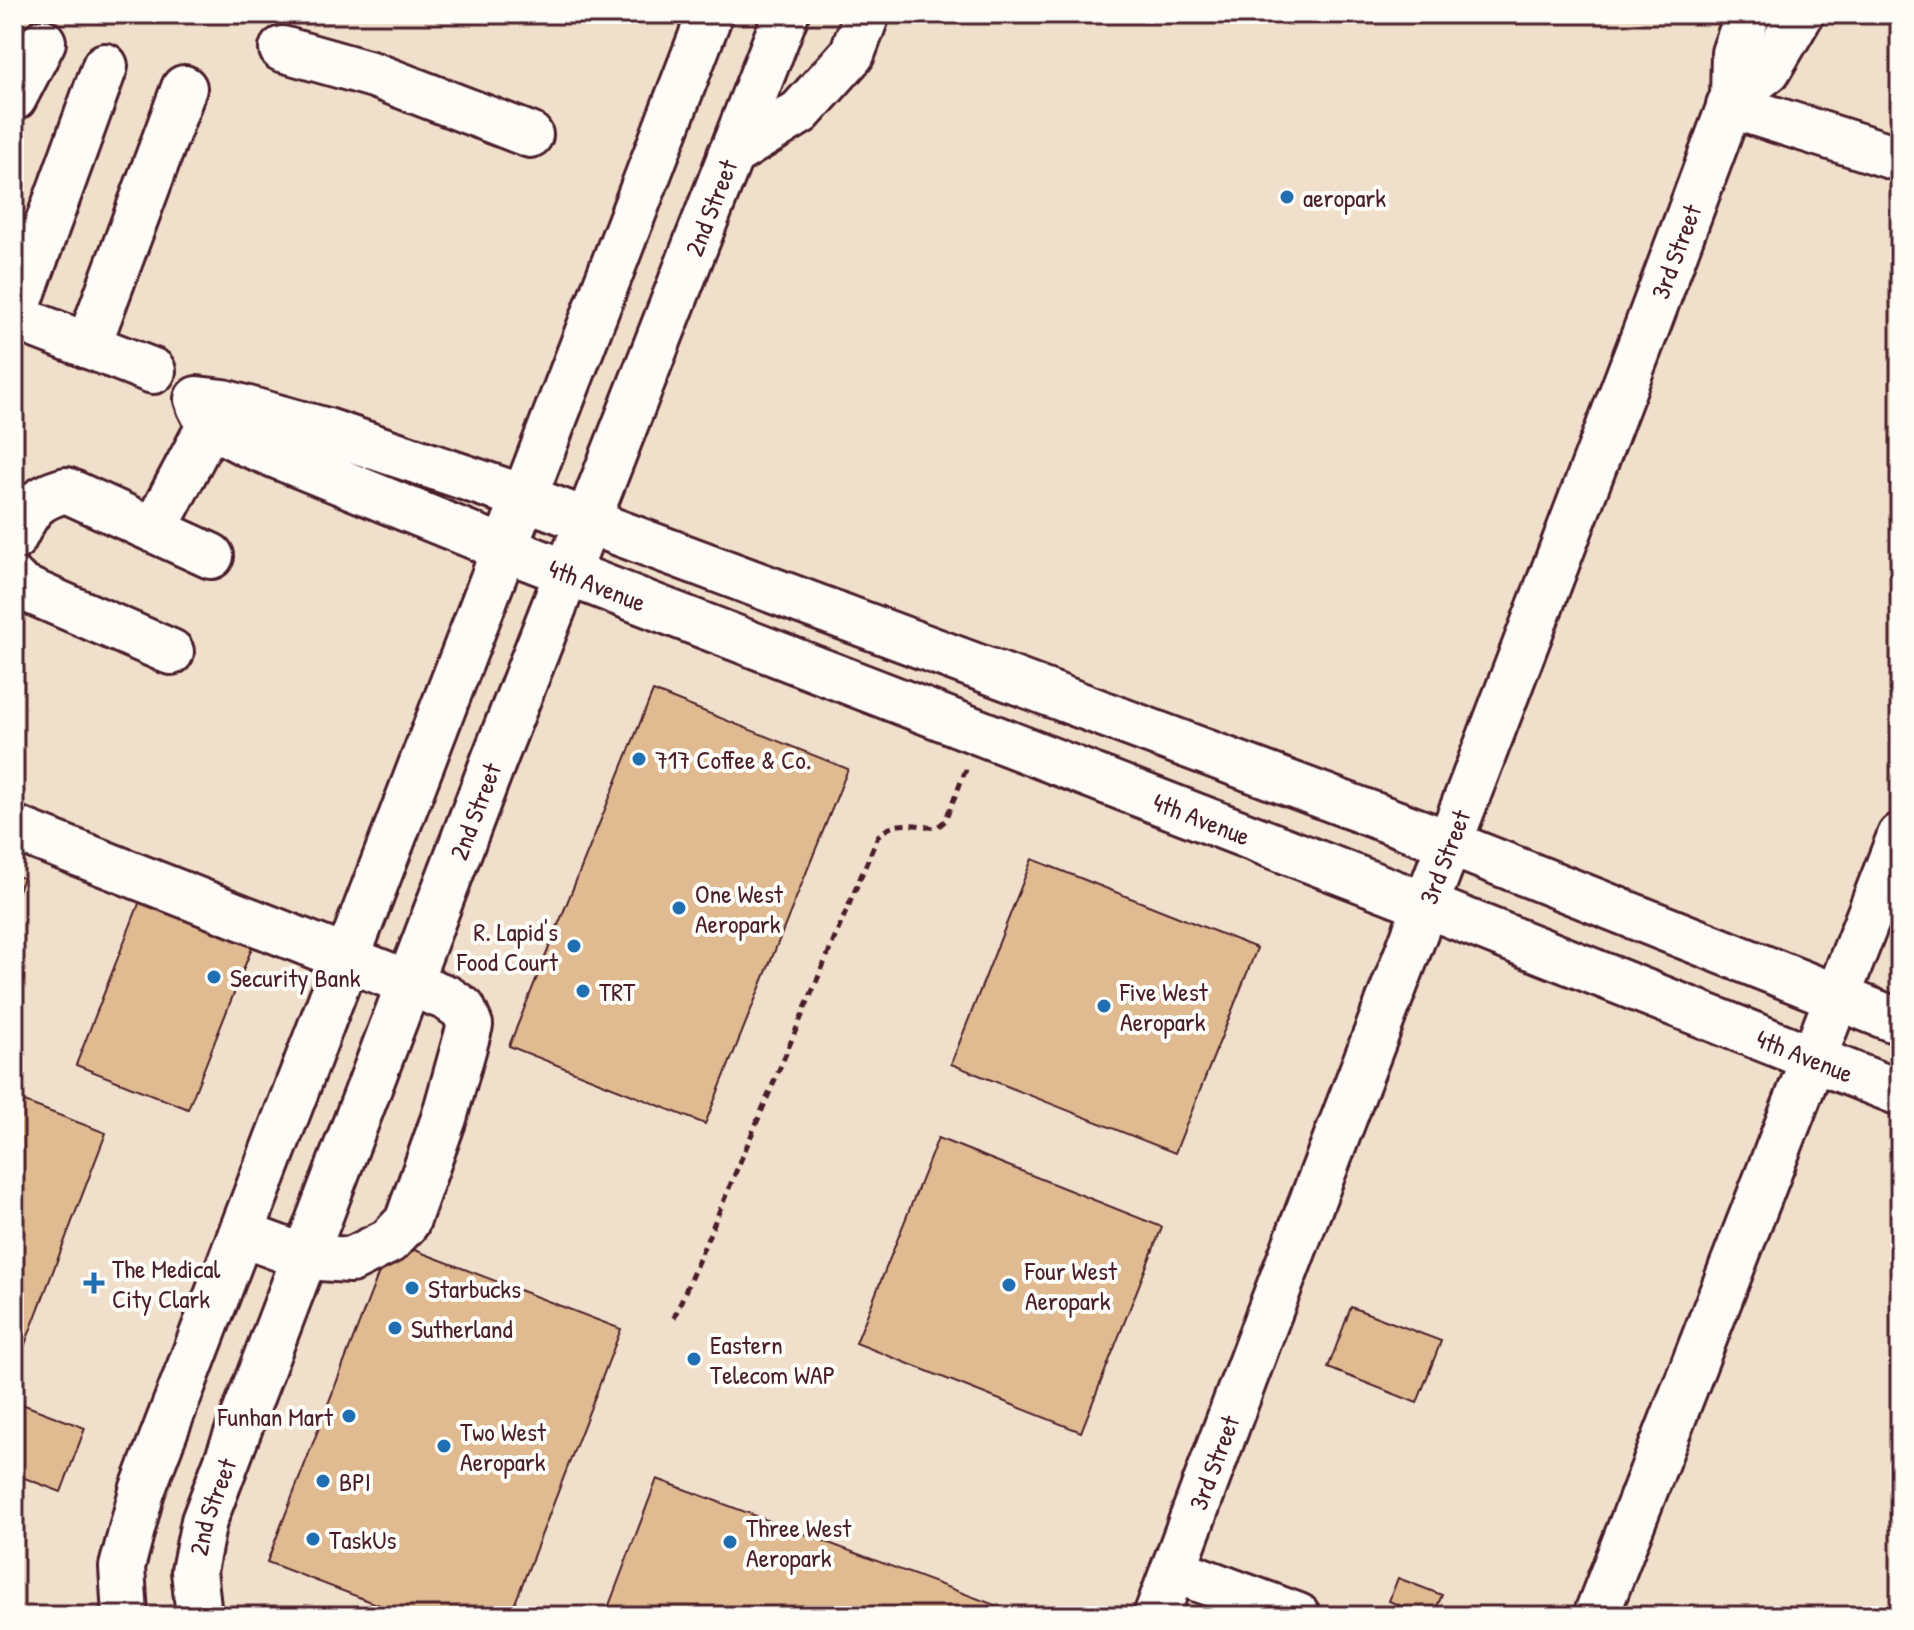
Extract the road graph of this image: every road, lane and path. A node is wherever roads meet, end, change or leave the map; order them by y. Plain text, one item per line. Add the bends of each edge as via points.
1 (710, 14) edge
2 (786, 14) edge
3 (867, 14) edge
4 (1748, 14) edge
5 (1801, 14) edge
6 (43, 42) dead end
7 (282, 49) dead end
8 (105, 66) dead end
9 (184, 88) dead end
10 (14, 98) edge
11 (1731, 101) junction
12 (530, 135) dead end
13 (730, 155) junction
14 (1900, 159) edge
15 (14, 317) edge
16 (88, 346) junction
17 (153, 371) dead end
18 (235, 426) junction
19 (523, 497) junction
20 (588, 521) junction
21 (154, 530) junction
22 (14, 538) edge
23 (503, 548) junction
24 (211, 556) dead end
25 (567, 572) junction
26 (14, 580) edge
27 (929, 649) junction
28 (171, 652) dead end
29 (907, 704) junction
30 (981, 732) junction
31 (14, 828) edge
32 (1900, 836) edge
33 (1449, 843) junction
34 (1426, 905) junction
35 (346, 960) junction
36 (408, 984) junction
37 (1837, 997) junction
38 (1900, 1022) edge
39 (1813, 1058) junction
40 (1900, 1093) edge
41 (241, 1234) junction
42 (304, 1257) junction
43 (674, 1318) dead end
44 (1174, 1570) junction
45 (125, 1616) edge
46 (199, 1616) edge
47 (1156, 1616) edge
48 (1298, 1616) edge
49 (1596, 1616) edge

1 - 19 street
2 - 13 street, 2nd Street
3 - 13 street via 852,54 800,112
4 - 11 street, 3rd Street via 1734,53
5 - 11 street via 1768,70
6 - 10 street
7 - 12 street via 374,75
8 - 15 street
9 - 16 street
11 - 14 street
11 - 33 street, 3rd Street
13 - 20 street, 2nd Street
15 - 16 street
16 - 17 street
18 - 19 street via 327,431
18 - 21 street
18 - 23 street, 4th Avenue
19 - 20 street
19 - 23 street
20 - 25 street, 2nd Street
20 - 27 street
21 - 22 street via 66,490 44,496 29,508
21 - 24 street
23 - 25 street, 4th Avenue
23 - 35 street
25 - 29 street, 4th Avenue
25 - 36 street, 2nd Street
26 - 28 street
27 - 29 street
27 - 33 street
29 - 30 street, 4th Avenue
30 - 34 street, 4th Avenue
30 - 43 path via 945,821 936,828 888,827 878,836
31 - 35 street
32 - 37 street
33 - 34 street, 3rd Street
33 - 37 street
34 - 39 street, 4th Avenue
34 - 44 street, 3rd Street
35 - 36 street
35 - 41 street
36 - 42 street, 2nd Street
36 - 42 street via 447,998 463,1009 470,1025 407,1222 389,1241 351,1260
37 - 38 street
37 - 39 street
39 - 40 street, 4th Avenue
39 - 49 street
41 - 42 street
41 - 45 street via 107,1578
42 - 46 street, 2nd Street via 204,1521 194,1571
44 - 47 street, 3rd Street
44 - 48 street

